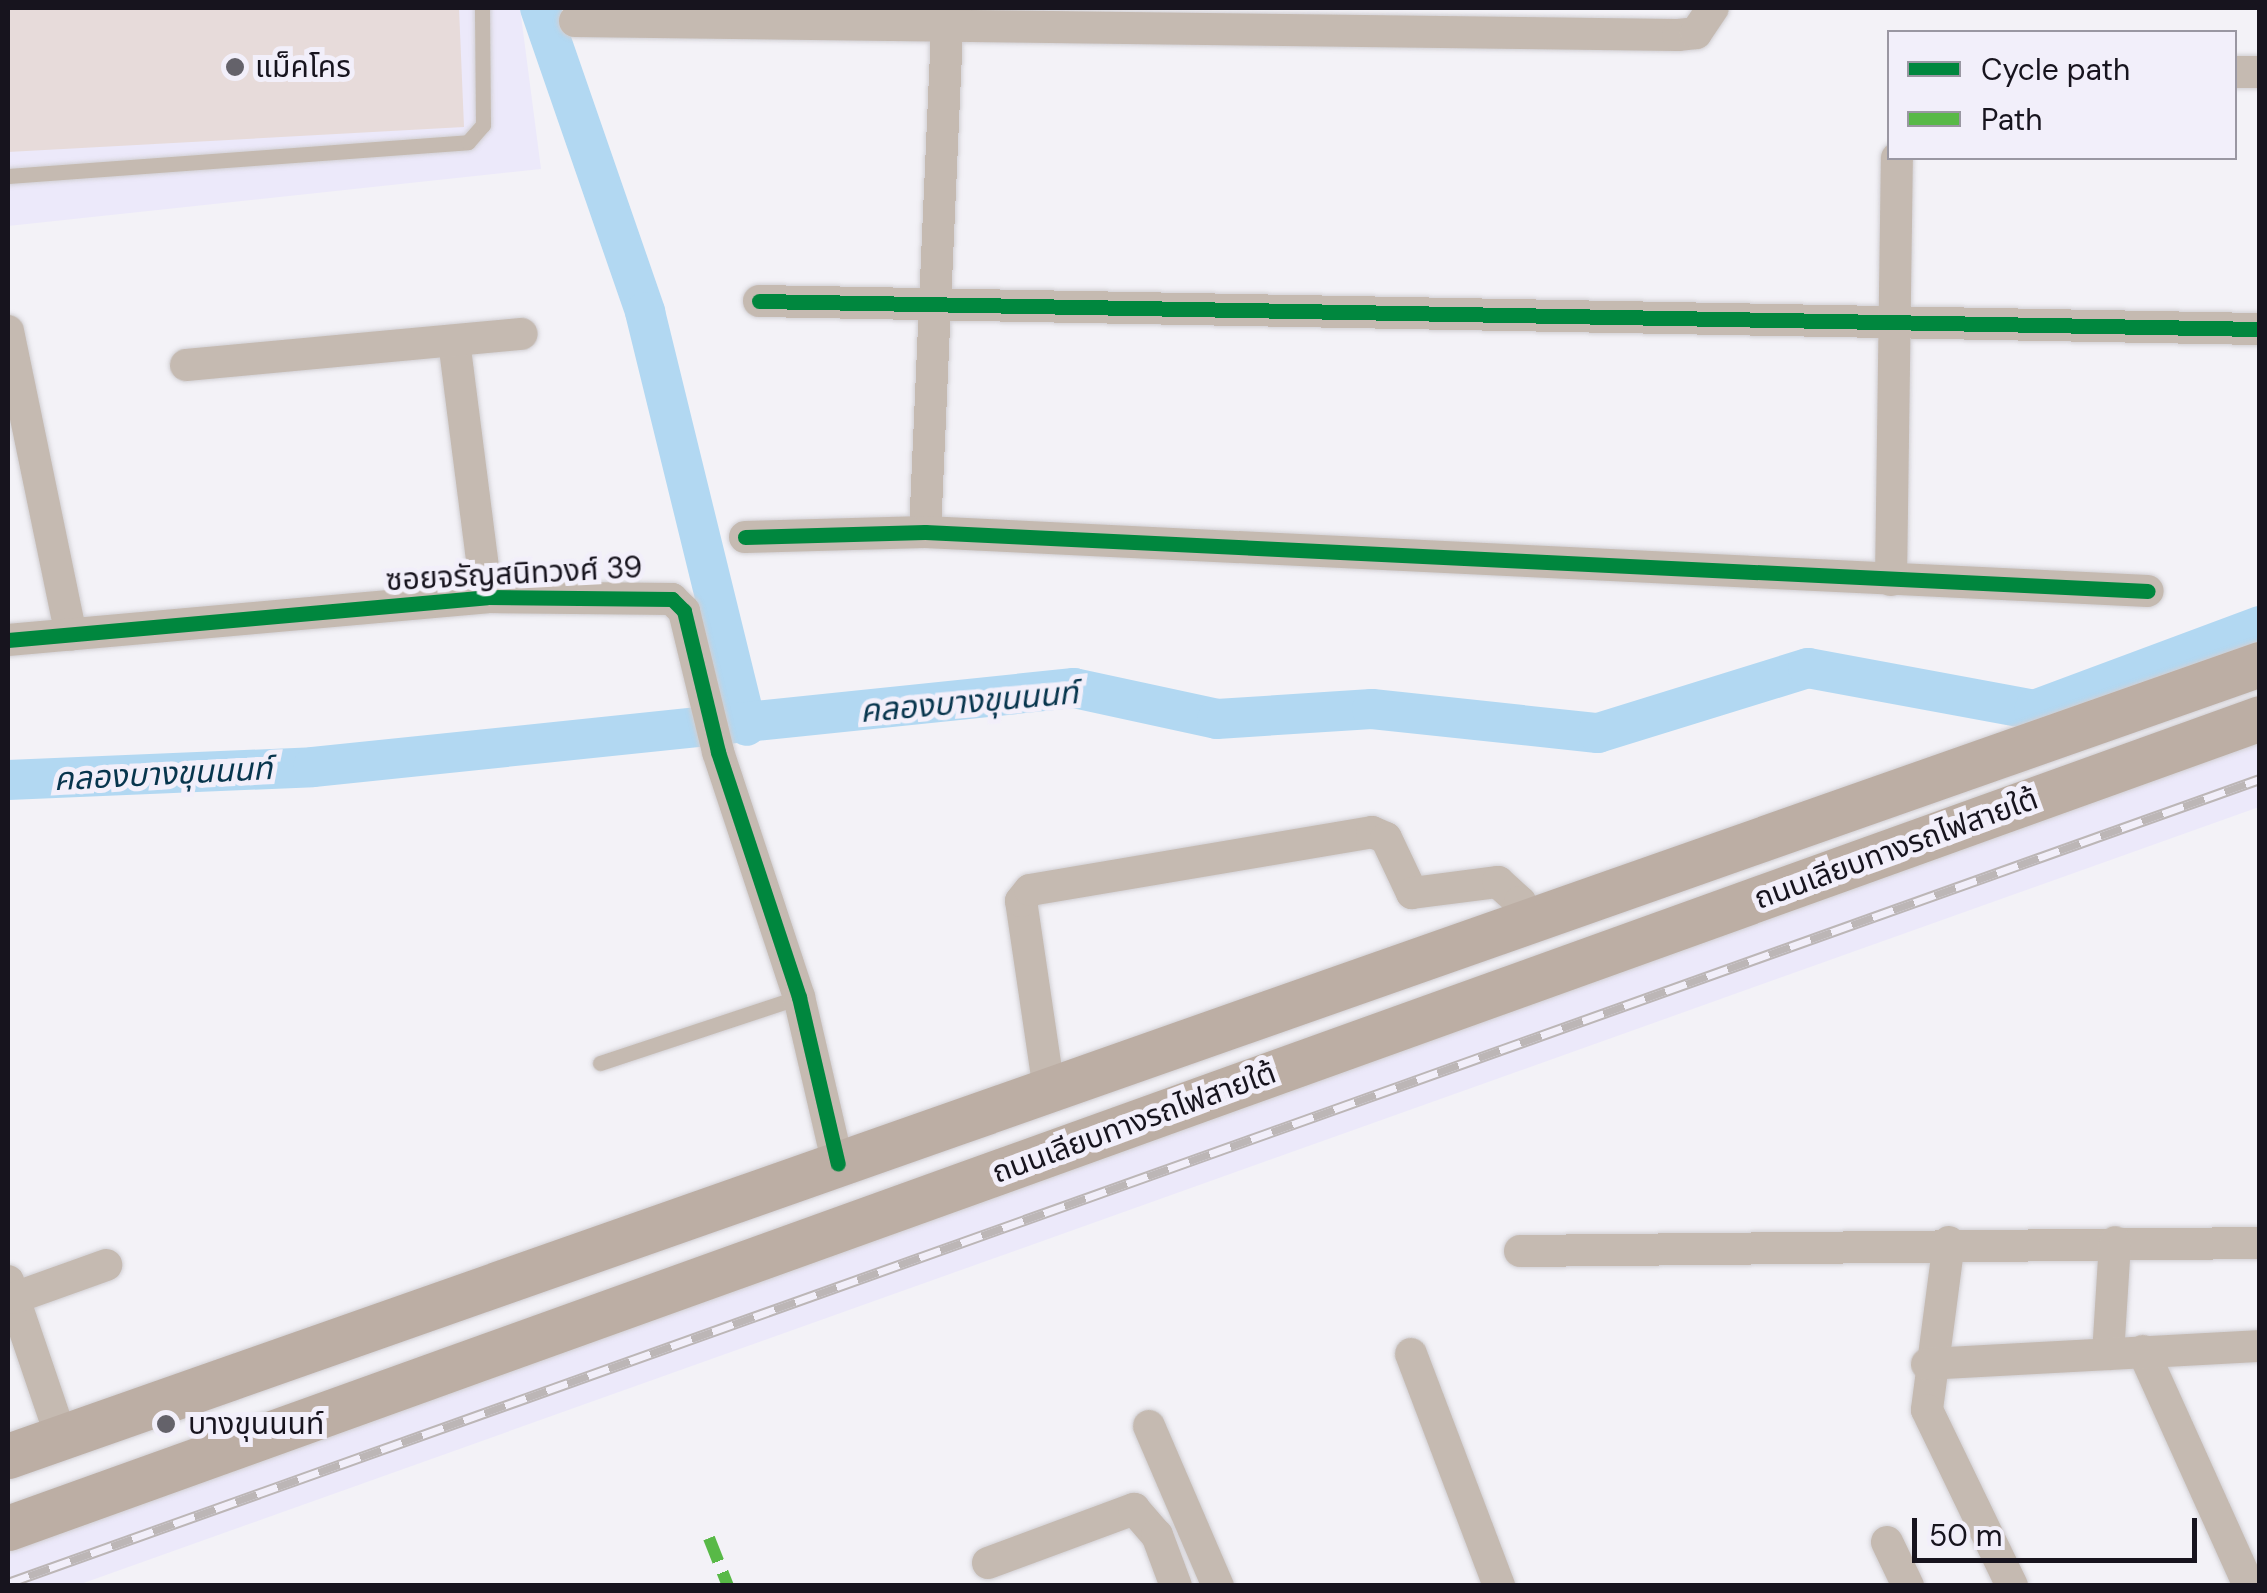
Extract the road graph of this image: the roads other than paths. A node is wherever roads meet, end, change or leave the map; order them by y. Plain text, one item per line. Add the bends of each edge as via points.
1 (482, 8) edge
2 (1714, 8) edge
3 (948, 16) edge
4 (574, 21) dead end
5 (1897, 160) edge
6 (8, 176) edge
7 (758, 301) dead end
8 (933, 304) junction
9 (1894, 323) junction
10 (2260, 329) edge
11 (8, 330) edge
12 (522, 334) dead end
13 (454, 341) junction
14 (186, 364) dead end
15 (925, 532) junction
16 (745, 537) dead end
17 (1891, 580) junction
18 (2148, 591) dead end
19 (488, 598) junction
20 (71, 635) junction
21 (8, 640) edge
22 (2260, 664) edge
23 (2260, 718) edge
24 (1524, 922) junction
25 (798, 997) junction
26 (600, 1063) dead end
27 (1049, 1090) junction
28 (838, 1164) junction
29 (1949, 1242) junction
30 (2115, 1242) junction
31 (2260, 1243) edge
32 (1520, 1251) dead end
33 (106, 1264) dead end
34 (11, 1290) edge
35 (2260, 1346) edge
36 (2142, 1352) junction
37 (1411, 1354) dead end
38 (2108, 1354) junction
39 (1927, 1364) junction
40 (1149, 1426) dead end
41 (61, 1437) junction
42 (8, 1456) edge
43 (8, 1528) edge
44 (1887, 1542) dead end
45 (988, 1562) dead end
46 (1176, 1586) edge
47 (1218, 1586) edge
48 (1499, 1586) edge
49 (1908, 1586) edge
50 (2012, 1586) edge
51 (2249, 1586) edge

1 - 6 lane via 483,125 468,142
2 - 3 street via 1696,33 1678,35
3 - 4 street
3 - 8 street
5 - 9 street
7 - 8 street
8 - 9 street
8 - 15 street
9 - 10 street
9 - 17 street
11 - 20 street
12 - 13 street
13 - 14 street
13 - 19 street
15 - 16 street
15 - 17 street
17 - 18 street
19 - 20 street, ซอยจรัญสนิทวงศ์ 39
19 - 25 street, ซอยจรัญสนิทวงศ์ 39 via 672,598 684,611 718,752
20 - 21 street, ซอยจรัญสนิทวงศ์ 39
22 - 24 main road, ถนนเลียบทางรถไฟสายใต้
23 - 43 main road, ถนนเลียบทางรถไฟสายใต้
24 - 27 main road, ถนนเลียบทางรถไฟสายใต้
24 - 27 street via 1520,902 1498,882 1412,893 1386,838 1372,832 1030,890 1021,901
25 - 26 lane
25 - 28 street, ซอยจรัญสนิทวงศ์ 39
27 - 28 main road, ถนนเลียบทางรถไฟสายใต้
28 - 41 main road, ถนนเลียบทางรถไฟสายใต้
29 - 30 street
29 - 32 street
29 - 39 street
30 - 31 street
30 - 38 street
33 - 34 street
34 - 41 street
35 - 36 street
36 - 38 street
36 - 51 street
37 - 48 street
38 - 39 street
39 - 50 street via 1937,1441
40 - 47 street
41 - 42 main road, ถนนเลียบทางรถไฟสายใต้
44 - 49 street
45 - 46 street via 1134,1509 1157,1535

